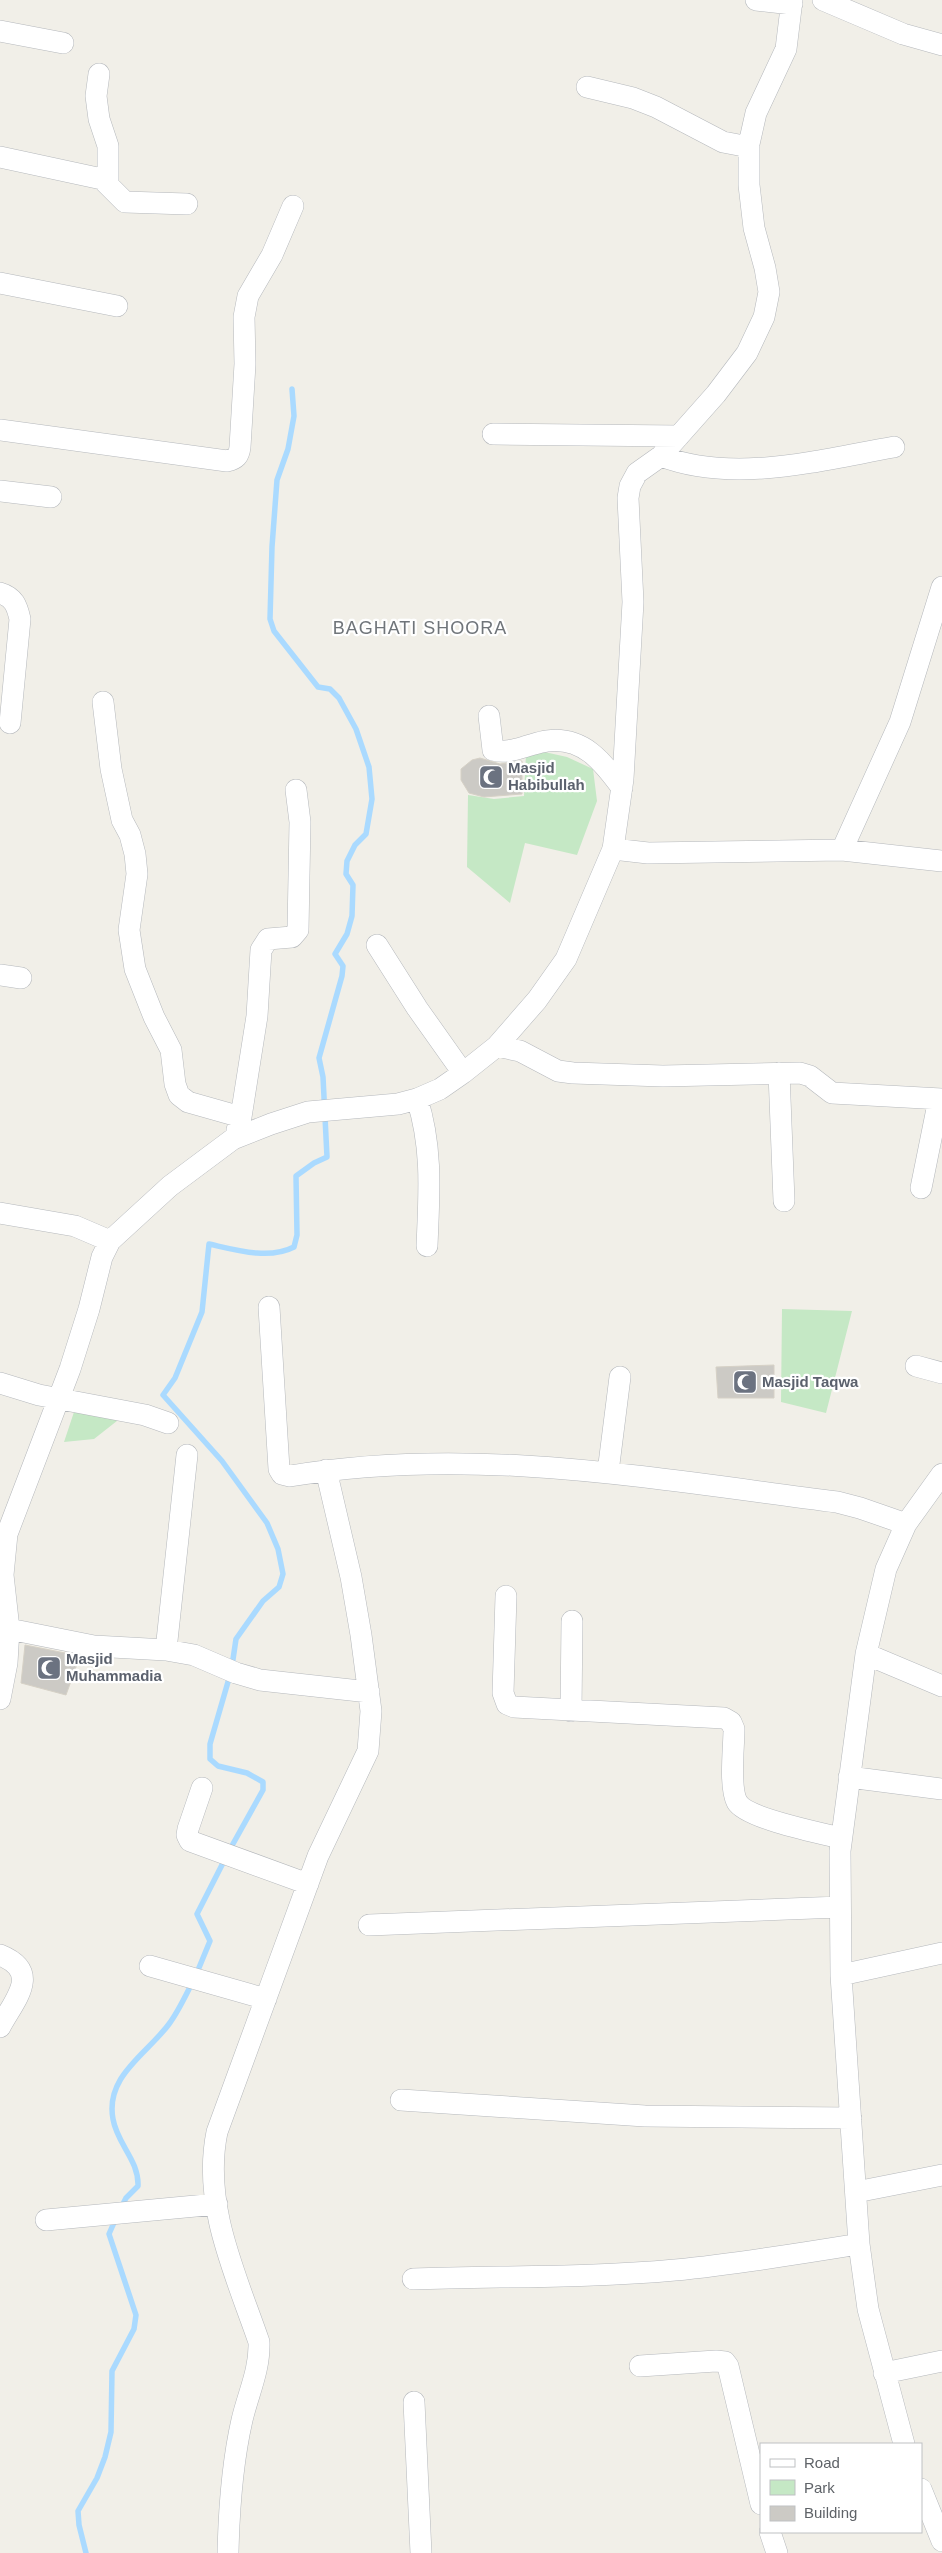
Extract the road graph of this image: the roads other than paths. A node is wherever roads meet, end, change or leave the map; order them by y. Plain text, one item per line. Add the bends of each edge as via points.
1 (756, 0) edge
2 (823, 0) edge
3 (792, 2) edge
4 (0, 31) edge
5 (63, 43) dead end
6 (942, 45) edge
7 (98, 74) dead end
8 (587, 88) dead end
9 (749, 147) junction
10 (0, 157) edge
11 (108, 183) junction
12 (187, 204) dead end
13 (292, 206) dead end
14 (0, 283) edge
15 (117, 306) dead end
16 (0, 430) edge
17 (493, 434) dead end
18 (679, 436) junction
19 (894, 447) dead end
20 (660, 456) junction
21 (0, 491) edge
22 (51, 497) dead end
23 (942, 587) edge
24 (0, 593) edge
25 (103, 702) dead end
26 (489, 716) dead end
27 (10, 724) dead end
28 (622, 788) junction
29 (296, 790) dead end
30 (612, 849) junction
31 (842, 850) junction
32 (942, 862) edge
33 (377, 944) dead end
34 (0, 975) edge
35 (21, 978) dead end
36 (497, 1046) junction
37 (779, 1072) junction
38 (464, 1073) junction
39 (940, 1099) edge
40 (417, 1100) junction
41 (241, 1117) junction
42 (234, 1139) junction
43 (921, 1188) dead end
44 (784, 1201) dead end
45 (0, 1213) edge
46 (110, 1241) junction
47 (426, 1246) dead end
48 (269, 1307) dead end
49 (916, 1366) dead end
50 (942, 1373) edge
51 (620, 1377) dead end
52 (0, 1383) edge
53 (58, 1398) junction
54 (168, 1423) dead end
55 (187, 1454) dead end
56 (326, 1470) junction
57 (608, 1472) junction
58 (942, 1474) edge
59 (935, 1498) edge
60 (906, 1524) junction
61 (506, 1596) dead end
62 (572, 1621) dead end
63 (9, 1629) junction
64 (166, 1650) junction
65 (866, 1654) junction
66 (942, 1686) edge
67 (369, 1692) junction
68 (0, 1700) edge
69 (572, 1711) junction
70 (849, 1777) junction
71 (202, 1788) dead end
72 (942, 1790) edge
73 (841, 1838) junction
74 (308, 1884) junction
75 (840, 1907) junction
76 (370, 1925) dead end
77 (942, 1953) edge
78 (0, 1955) edge
79 (150, 1966) dead end
80 (840, 1975) junction
81 (266, 1999) junction
82 (0, 2027) edge
83 (401, 2100) dead end
84 (851, 2118) junction
85 (942, 2175) edge
86 (856, 2192) junction
87 (217, 2204) junction
88 (46, 2220) dead end
89 (859, 2244) junction
90 (413, 2279) dead end
91 (942, 2361) edge
92 (640, 2366) dead end
93 (884, 2373) junction
94 (414, 2402) dead end
95 (904, 2443) edge
96 (922, 2491) edge
97 (760, 2500) edge
98 (770, 2533) edge
99 (942, 2541) edge
100 (228, 2553) edge
101 (421, 2553) edge
102 (777, 2553) edge

1 - 3 street
2 - 6 street via 903,34
3 - 9 street via 786,49 756,113
4 - 5 street
7 - 11 street via 96,96 108,146
8 - 9 street via 641,101 723,142
9 - 18 street via 754,228 769,292 764,317 747,353
10 - 11 street via 102,178
11 - 12 street via 118,198 125,202
13 - 16 street via 272,255 248,296 244,317 240,447 234,460
14 - 15 street
17 - 18 street
18 - 20 street
19 - 20 street via 765,468 706,467
20 - 28 street via 637,473 628,498 633,602
21 - 22 street
23 - 31 street via 900,722
24 - 27 street via 9,596 17,605 20,620
25 - 41 street via 111,769 122,820 135,854 137,874 129,930 135,969 154,1018 171,1050 179,1095 188,1102
26 - 28 street via 494,750 512,750 544,741 570,742 601,760
28 - 30 street
29 - 41 street via 300,822 298,930 292,937 268,939 261,950 257,1016
30 - 31 street via 648,853
30 - 36 street via 566,959 537,1000
31 - 32 street
33 - 38 street
34 - 35 street
36 - 37 street via 520,1051 558,1070 573,1073 663,1076
36 - 38 street
37 - 39 street via 810,1076 832,1093
37 - 44 street
38 - 40 street
39 - 43 street
40 - 42 street via 324,1111 271,1124
40 - 47 street via 424,1119 430,1163
41 - 42 street
42 - 46 street via 170,1186
45 - 46 street via 75,1226
46 - 53 street via 102,1257 89,1309
48 - 56 street via 279,1469 282,1474 290,1476
49 - 50 street
51 - 57 street
52 - 53 street via 24,1392
53 - 54 street via 145,1415
53 - 63 street via 7,1534 3,1576
55 - 64 street
56 - 57 street via 374,1464 424,1463
56 - 67 street via 351,1577
57 - 60 street via 837,1502
58 - 59 street
59 - 60 street
60 - 65 street via 886,1569
61 - 69 street via 503,1693 507,1704
62 - 69 street
63 - 64 street via 94,1646
63 - 68 street
64 - 67 street via 194,1655 260,1680
65 - 66 street
65 - 70 street
67 - 74 street via 368,1751 334,1820
69 - 73 street via 724,1718 734,1729 734,1791 744,1810
70 - 72 street
70 - 73 street
71 - 74 street via 187,1835 190,1841
73 - 75 street
74 - 81 street
75 - 76 street
75 - 80 street
77 - 80 street
78 - 82 street via 21,1968 24,1976
79 - 81 street
80 - 84 street
81 - 87 street via 217,2132 212,2154
83 - 84 street via 645,2116
84 - 86 street
85 - 86 street
86 - 89 street
87 - 88 street
87 - 100 street via 226,2253 259,2342 259,2359 232,2474
89 - 90 street via 674,2270
89 - 93 street via 868,2309
91 - 93 street
92 - 97 street via 716,2361 728,2366
93 - 95 street
94 - 101 street
96 - 99 street
98 - 102 street

